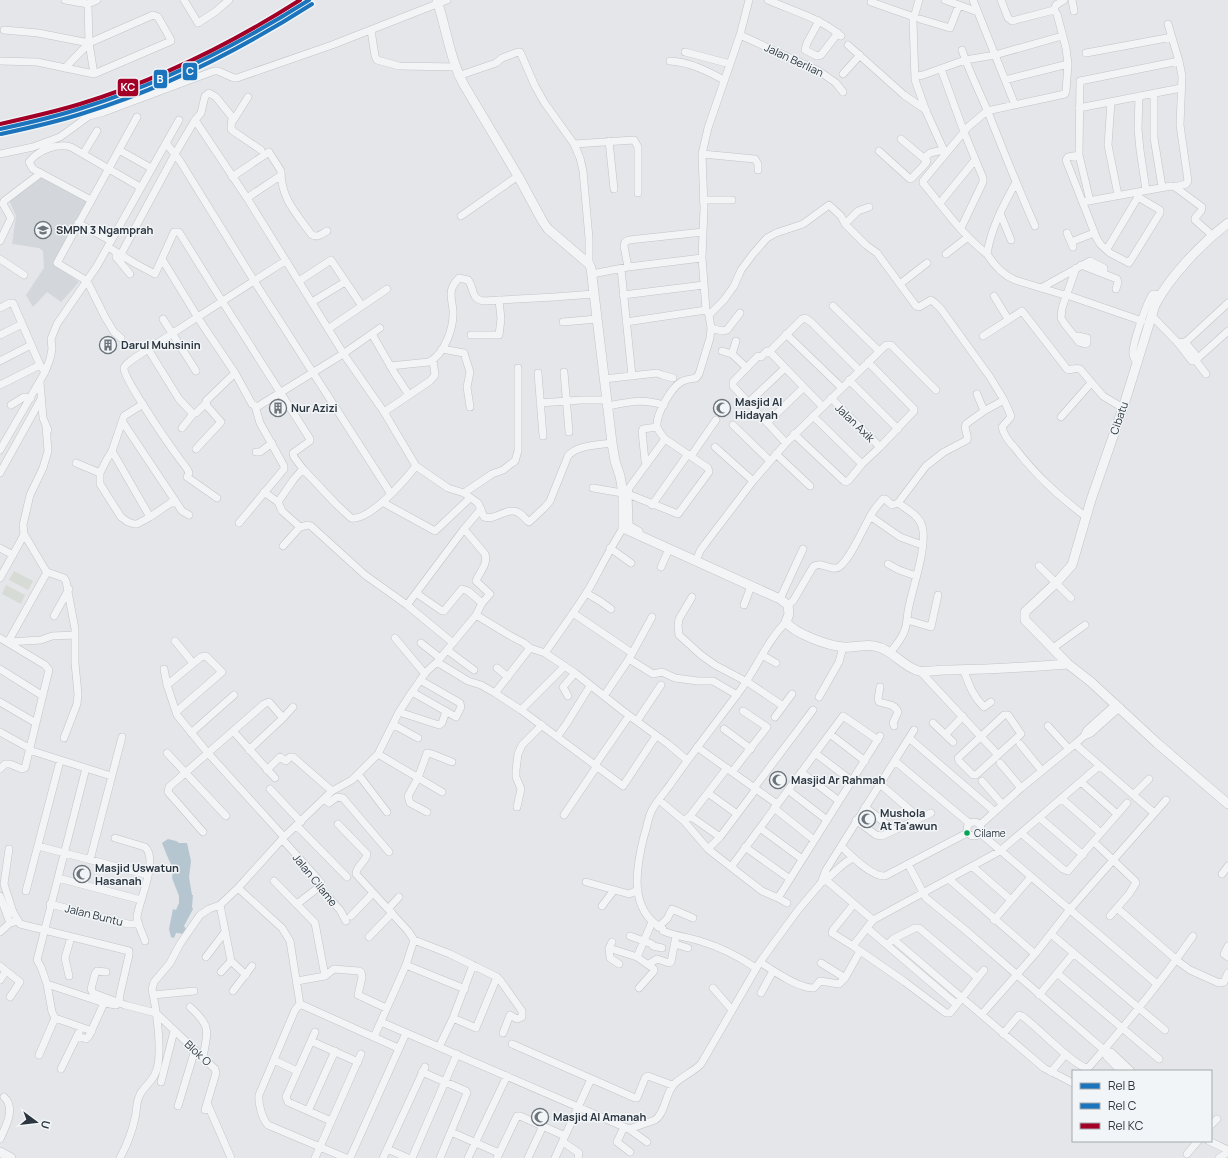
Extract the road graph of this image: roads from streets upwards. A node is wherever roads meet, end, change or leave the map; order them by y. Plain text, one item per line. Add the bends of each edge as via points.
1 (65, 0) edge
2 (97, 0) edge
3 (184, 0) edge
4 (229, 0) edge
5 (749, 0) edge
6 (768, 0) edge
7 (919, 0) edge
8 (945, 0) edge
9 (973, 0) edge
10 (1001, 0) edge
11 (1064, 0) edge
12 (1072, 0) edge
13 (440, 1) edge
14 (871, 2) dead end
15 (88, 4) junction
16 (959, 5) junction
17 (1054, 10) junction
18 (1074, 11) dead end
19 (978, 12) junction
20 (917, 18) junction
21 (819, 21) junction
22 (1168, 24) dead end
23 (4, 30) dead end
24 (372, 30) junction
25 (740, 35) junction
26 (1062, 36) junction
27 (1172, 37) junction
28 (89, 43) junction
29 (848, 45) dead end
30 (962, 50) dead end
31 (685, 52) dead end
32 (1086, 54) dead end
33 (860, 55) junction
34 (995, 55) junction
35 (965, 60) junction
36 (0, 61) edge
37 (670, 61) dead end
38 (1179, 61) junction
39 (730, 64) junction
40 (1068, 64) junction
41 (65, 68) junction
42 (941, 69) junction
43 (457, 71) junction
44 (94, 74) junction
45 (843, 74) dead end
46 (915, 75) junction
47 (724, 80) junction
48 (1005, 80) junction
49 (1182, 88) junction
50 (843, 92) dead end
51 (1154, 94) junction
52 (1139, 96) junction
53 (248, 97) dead end
54 (1111, 102) junction
55 (1015, 105) junction
56 (1079, 108) junction
57 (926, 110) junction
58 (987, 111) junction
59 (137, 117) dead end
60 (179, 120) dead end
61 (195, 120) junction
62 (233, 121) junction
63 (97, 131) dead end
64 (964, 132) junction
65 (901, 138) dead end
66 (609, 141) junction
67 (166, 143) junction
68 (574, 144) junction
69 (33, 147) junction
70 (119, 150) junction
71 (261, 150) dead end
72 (879, 151) dead end
73 (944, 152) junction
74 (0, 154) edge
75 (83, 154) junction
76 (175, 154) junction
77 (702, 154) junction
78 (1079, 154) junction
79 (37, 155) junction
80 (924, 158) junction
81 (975, 160) junction
82 (152, 168) junction
83 (108, 169) junction
84 (758, 170) dead end
85 (41, 173) junction
86 (280, 176) junction
87 (518, 176) junction
88 (232, 177) junction
89 (1016, 182) junction
90 (140, 187) junction
91 (1162, 187) junction
92 (1175, 187) junction
93 (614, 189) dead end
94 (1146, 190) junction
95 (638, 193) dead end
96 (1138, 194) junction
97 (1118, 195) junction
98 (247, 198) junction
99 (91, 200) junction
100 (703, 200) junction
101 (732, 200) dead end
102 (1086, 202) junction
103 (940, 203) junction
104 (869, 207) dead end
105 (1000, 213) junction
106 (462, 216) dead end
107 (78, 223) junction
108 (1228, 223) edge
109 (845, 224) junction
110 (1035, 226) dead end
111 (961, 228) junction
112 (327, 231) dead end
113 (703, 232) junction
114 (1067, 233) dead end
115 (1094, 233) junction
116 (1212, 235) junction
117 (968, 237) junction
118 (1011, 240) dead end
119 (0, 242) edge
120 (109, 244) junction
121 (1107, 249) junction
122 (118, 254) junction
123 (946, 254) dead end
124 (987, 254) junction
125 (702, 258) junction
126 (0, 259) edge
127 (162, 259) junction
128 (285, 261) junction
129 (927, 263) dead end
130 (589, 264) junction
131 (1078, 267) junction
132 (624, 268) junction
133 (130, 274) dead end
134 (592, 274) junction
135 (24, 275) dead end
136 (87, 281) junction
137 (299, 281) junction
138 (254, 282) junction
139 (345, 282) junction
140 (900, 284) junction
141 (704, 285) junction
142 (1041, 288) junction
143 (387, 289) dead end
144 (1116, 289) dead end
145 (594, 294) junction
146 (623, 295) junction
147 (1160, 295) junction
148 (994, 296) dead end
149 (1065, 296) junction
150 (499, 300) junction
151 (222, 301) junction
152 (312, 302) junction
153 (1228, 303) edge
154 (362, 306) junction
155 (833, 306) dead end
156 (0, 308) edge
157 (740, 312) dead end
158 (708, 313) junction
159 (1152, 316) junction
160 (198, 318) junction
161 (163, 319) dead end
162 (597, 319) junction
163 (1008, 319) junction
164 (563, 322) dead end
165 (626, 322) junction
166 (1141, 323) junction
167 (22, 324) junction
168 (380, 328) dead end
169 (711, 328) junction
170 (328, 329) junction
171 (1228, 331) edge
172 (173, 333) junction
173 (372, 334) junction
174 (786, 334) junction
175 (0, 335) edge
176 (471, 336) dead end
177 (983, 336) dead end
178 (1076, 337) dead end
179 (121, 338) dead end
180 (736, 341) dead end
181 (1181, 343) junction
182 (31, 345) junction
183 (148, 349) junction
184 (442, 349) junction
185 (722, 351) dead end
186 (770, 351) junction
187 (879, 352) junction
188 (343, 354) junction
189 (732, 354) junction
190 (0, 360) edge
191 (433, 360) junction
192 (1197, 360) junction
193 (868, 362) junction
194 (1138, 363) junction
195 (40, 365) junction
196 (390, 366) junction
197 (518, 368) dead end
198 (747, 368) junction
199 (785, 368) junction
200 (859, 370) junction
201 (196, 371) dead end
202 (45, 372) junction
203 (564, 372) dead end
204 (235, 373) junction
205 (313, 373) junction
206 (538, 373) dead end
207 (1206, 374) dead end
208 (632, 376) junction
209 (673, 378) dead end
210 (604, 379) junction
211 (849, 380) junction
212 (40, 382) junction
213 (1091, 383) junction
214 (0, 385) edge
215 (803, 388) junction
216 (842, 388) junction
217 (936, 390) dead end
218 (281, 394) junction
219 (977, 394) dead end
220 (409, 395) junction
221 (31, 398) junction
222 (830, 398) junction
223 (41, 399) junction
224 (1004, 400) junction
225 (567, 401) junction
226 (206, 403) junction
227 (540, 403) junction
228 (607, 403) junction
229 (748, 403) junction
230 (143, 404) junction
231 (11, 405) dead end
232 (664, 405) junction
233 (255, 406) junction
234 (822, 406) junction
235 (470, 407) dead end
236 (1123, 408) junction
237 (984, 411) junction
238 (384, 412) junction
239 (193, 414) junction
240 (813, 416) junction
241 (1061, 417) dead end
242 (716, 420) dead end
243 (122, 421) junction
244 (767, 423) junction
245 (733, 425) dead end
246 (46, 426) junction
247 (657, 427) junction
248 (182, 428) dead end
249 (898, 429) junction
250 (569, 432) dead end
251 (794, 434) junction
252 (543, 436) dead end
253 (665, 439) junction
254 (6, 440) junction
255 (612, 442) junction
256 (272, 443) junction
257 (786, 443) junction
258 (15, 446) junction
259 (715, 447) dead end
260 (880, 447) junction
261 (196, 448) dead end
262 (1, 449) edge
263 (112, 452) junction
264 (256, 452) dead end
265 (11, 453) junction
266 (54, 453) dead end
267 (776, 454) junction
268 (690, 455) junction
269 (0, 456) edge
270 (7, 460) junction
271 (770, 460) junction
272 (76, 463) dead end
273 (647, 464) junction
274 (862, 464) junction
275 (416, 466) junction
276 (303, 469) junction
277 (0, 472) edge
278 (100, 473) junction
279 (753, 481) junction
280 (810, 486) dead end
281 (593, 488) dead end
282 (264, 492) junction
283 (464, 493) junction
284 (391, 494) junction
285 (625, 494) junction
286 (217, 498) dead end
287 (470, 498) junction
288 (175, 500) junction
289 (278, 502) junction
290 (384, 503) junction
291 (898, 503) junction
292 (652, 505) junction
293 (481, 508) junction
294 (189, 514) dead end
295 (150, 516) junction
296 (870, 516) junction
297 (1086, 517) junction
298 (239, 523) dead end
299 (300, 527) junction
300 (623, 528) junction
301 (464, 529) junction
302 (24, 534) junction
303 (922, 545) junction
304 (283, 546) dead end
305 (0, 548) edge
306 (610, 548) junction
307 (669, 549) junction
308 (803, 549) dead end
309 (681, 550) dead end
310 (13, 555) junction
311 (697, 558) junction
312 (631, 563) dead end
313 (888, 564) dead end
314 (1039, 566) dead end
315 (661, 567) dead end
316 (47, 572) junction
317 (916, 576) junction
318 (0, 578) edge
319 (1056, 583) junction
320 (751, 586) junction
321 (69, 589) junction
322 (586, 593) junction
323 (419, 595) dead end
324 (938, 595) dead end
325 (692, 597) dead end
326 (1071, 598) dead end
327 (780, 599) junction
328 (482, 603) junction
329 (407, 605) junction
330 (744, 605) dead end
331 (788, 605) junction
332 (611, 609) dead end
333 (573, 613) junction
334 (476, 615) junction
335 (54, 616) dead end
336 (652, 617) dead end
337 (907, 620) junction
338 (786, 622) junction
339 (1085, 625) dead end
340 (75, 635) junction
341 (0, 638) edge
342 (395, 638) dead end
343 (175, 641) dead end
344 (8, 642) junction
345 (421, 642) dead end
346 (453, 643) junction
347 (843, 647) junction
348 (530, 648) junction
349 (1053, 648) junction
350 (447, 650) junction
351 (545, 653) junction
352 (890, 653) junction
353 (762, 655) junction
354 (630, 656) junction
355 (438, 660) junction
356 (193, 663) junction
357 (776, 663) dead end
358 (1068, 664) junction
359 (565, 666) junction
360 (497, 668) dead end
361 (0, 669) edge
362 (164, 669) dead end
363 (474, 670) dead end
364 (964, 670) junction
365 (920, 671) junction
366 (575, 673) junction
367 (422, 677) junction
368 (508, 677) junction
369 (746, 681) junction
370 (167, 685) junction
371 (661, 685) dead end
372 (590, 686) junction
373 (880, 686) dead end
374 (412, 692) junction
375 (495, 692) junction
376 (792, 694) dead end
377 (234, 695) dead end
378 (737, 695) junction
379 (43, 696) junction
380 (568, 696) dead end
381 (604, 696) junction
382 (819, 697) dead end
383 (0, 702) edge
384 (991, 702) dead end
385 (782, 706) junction
386 (1118, 706) junction
387 (294, 707) dead end
388 (521, 710) junction
389 (813, 710) dead end
390 (446, 711) junction
391 (744, 711) dead end
392 (176, 712) junction
393 (399, 712) junction
394 (629, 716) junction
395 (962, 716) junction
396 (775, 717) dead end
397 (283, 718) junction
398 (637, 721) junction
399 (36, 723) junction
400 (933, 723) dead end
401 (394, 725) junction
402 (542, 725) junction
403 (894, 726) dead end
404 (1048, 726) dead end
405 (724, 729) dead end
406 (914, 730) dead end
407 (233, 731) junction
408 (0, 732) edge
409 (191, 733) junction
410 (830, 734) junction
411 (946, 734) junction
412 (656, 736) junction
413 (982, 736) junction
414 (122, 737) dead end
415 (557, 737) junction
416 (64, 738) dead end
417 (418, 738) dead end
418 (909, 738) junction
419 (953, 742) dead end
420 (1020, 744) dead end
421 (1072, 746) junction
422 (697, 747) junction
423 (751, 748) junction
424 (29, 749) junction
425 (249, 750) junction
426 (207, 752) junction
427 (167, 753) dead end
428 (815, 753) junction
429 (378, 754) junction
430 (998, 755) junction
431 (687, 760) junction
432 (60, 761) junction
433 (865, 761) junction
434 (895, 761) junction
435 (452, 762) dead end
436 (1000, 763) dead end
437 (596, 766) junction
438 (1100, 766) junction
439 (86, 768) junction
440 (0, 769) edge
441 (268, 770) junction
442 (729, 770) junction
443 (1042, 771) junction
444 (185, 772) junction
445 (801, 772) junction
446 (358, 774) junction
447 (111, 776) junction
448 (275, 778) dead end
449 (418, 778) junction
450 (1149, 779) dead end
451 (852, 781) junction
452 (982, 781) dead end
453 (1081, 782) junction
454 (880, 784) junction
455 (1021, 788) junction
456 (270, 789) dead end
457 (755, 789) junction
458 (788, 790) junction
459 (332, 792) junction
460 (442, 792) dead end
461 (708, 793) junction
462 (1134, 794) junction
463 (325, 799) junction
464 (1062, 799) junction
465 (660, 800) junction
466 (1166, 800) dead end
467 (840, 801) junction
468 (1002, 804) junction
469 (1126, 804) dead end
470 (1228, 804) edge
471 (776, 806) junction
472 (517, 807) dead end
473 (865, 807) junction
474 (994, 811) junction
475 (387, 812) dead end
476 (427, 812) dead end
477 (931, 813) dead end
478 (1154, 813) junction
479 (737, 814) junction
480 (1116, 814) junction
481 (564, 815) dead end
482 (226, 816) dead end
483 (690, 816) junction
484 (1040, 818) junction
485 (918, 819) junction
486 (827, 820) junction
487 (856, 820) junction
488 (684, 821) junction
489 (969, 823) junction
490 (299, 824) junction
491 (338, 824) dead end
492 (980, 824) junction
493 (760, 828) junction
494 (894, 830) junction
495 (203, 832) dead end
496 (980, 833) junction
497 (1021, 833) junction
498 (1101, 833) junction
499 (967, 834) junction
500 (720, 837) junction
501 (115, 838) dead end
502 (283, 838) junction
503 (814, 840) junction
504 (1094, 842) junction
505 (38, 846) junction
506 (841, 846) junction
507 (745, 847) junction
508 (9, 849) dead end
509 (708, 849) junction
510 (1000, 851) junction
511 (389, 852) dead end
512 (64, 853) junction
513 (1083, 854) junction
514 (853, 858) junction
515 (802, 859) junction
516 (90, 860) junction
517 (1114, 860) junction
518 (908, 864) junction
519 (973, 866) junction
520 (1228, 866) edge
521 (731, 867) junction
522 (1222, 874) dead end
523 (148, 875) junction
524 (347, 877) dead end
525 (58, 878) junction
526 (1031, 878) junction
527 (790, 879) junction
528 (950, 880) junction
529 (274, 881) dead end
530 (824, 881) junction
531 (586, 882) dead end
532 (318, 887) junction
533 (238, 888) junction
534 (614, 890) junction
535 (638, 890) junction
536 (26, 891) dead end
537 (373, 893) junction
538 (923, 894) junction
539 (0, 896) edge
540 (399, 897) dead end
541 (778, 898) junction
542 (142, 900) junction
543 (1011, 900) junction
544 (787, 903) dead end
545 (50, 904) junction
546 (297, 904) junction
547 (854, 904) junction
548 (220, 905) junction
549 (602, 906) dead end
550 (1117, 908) junction
551 (1069, 910) junction
552 (390, 911) junction
553 (1110, 916) dead end
554 (693, 918) dead end
555 (873, 920) junction
556 (994, 920) junction
557 (18, 922) junction
558 (652, 922) junction
559 (10, 923) junction
560 (139, 924) junction
561 (658, 927) junction
562 (867, 928) junction
563 (43, 931) junction
564 (0, 932) edge
565 (225, 932) junction
566 (1050, 934) junction
567 (630, 936) dead end
568 (676, 936) junction
569 (1193, 936) dead end
570 (71, 937) junction
571 (369, 937) dead end
572 (145, 940) dead end
573 (414, 940) junction
574 (644, 941) junction
575 (890, 942) junction
576 (675, 944) junction
577 (853, 946) junction
578 (1228, 946) edge
579 (662, 948) dead end
580 (688, 948) dead end
581 (860, 951) junction
582 (1035, 954) junction
583 (1073, 954) junction
584 (206, 957) dead end
585 (636, 957) junction
586 (1228, 957) edge
587 (1177, 960) junction
588 (231, 961) junction
589 (820, 963) dead end
590 (619, 964) dead end
591 (649, 964) junction
592 (406, 965) junction
593 (473, 965) junction
594 (758, 965) junction
595 (0, 966) edge
596 (252, 966) dead end
597 (984, 970) dead end
598 (6, 971) junction
599 (773, 971) junction
600 (106, 972) dead end
601 (221, 972) dead end
602 (1057, 973) junction
603 (1228, 973) edge
604 (246, 975) junction
605 (69, 976) dead end
606 (325, 976) junction
607 (1016, 976) junction
608 (497, 977) junction
609 (844, 978) junction
610 (978, 978) junction
611 (0, 980) edge
612 (297, 981) junction
613 (47, 984) junction
614 (1157, 984) junction
615 (639, 988) dead end
616 (712, 988) dead end
617 (465, 989) junction
618 (194, 991) dead end
619 (233, 991) dead end
620 (761, 993) dead end
621 (153, 995) junction
622 (1039, 995) junction
623 (10, 997) dead end
624 (961, 997) junction
625 (949, 998) junction
626 (104, 1003) junction
627 (119, 1004) junction
628 (300, 1004) junction
629 (516, 1004) junction
630 (956, 1004) junction
631 (190, 1007) dead end
632 (386, 1008) junction
633 (1138, 1009) junction
634 (732, 1010) junction
635 (156, 1013) junction
636 (982, 1014) junction
637 (510, 1015) junction
638 (55, 1018) junction
639 (453, 1018) junction
640 (381, 1022) junction
641 (82, 1027) junction
642 (1122, 1029) junction
643 (1164, 1030) dead end
644 (92, 1031) junction
645 (174, 1031) junction
646 (315, 1032) dead end
647 (406, 1033) junction
648 (503, 1033) dead end
649 (1003, 1034) junction
650 (78, 1036) junction
651 (374, 1037) junction
652 (311, 1041) junction
653 (512, 1044) dead end
654 (439, 1047) junction
655 (398, 1048) junction
656 (195, 1050) junction
657 (1104, 1050) junction
658 (335, 1051) junction
659 (361, 1054) dead end
660 (457, 1054) junction
661 (1066, 1054) junction
662 (39, 1055) dead end
663 (203, 1057) junction
664 (274, 1060) junction
665 (1159, 1060) dead end
666 (358, 1062) junction
667 (61, 1069) dead end
668 (1120, 1070) edge
669 (1130, 1070) edge
670 (298, 1071) junction
671 (1050, 1072) junction
672 (507, 1076) junction
673 (591, 1079) junction
674 (160, 1082) dead end
675 (445, 1082) junction
676 (1072, 1083) edge
677 (672, 1085) junction
678 (4, 1096) dead end
679 (178, 1106) dead end
680 (578, 1108) junction
681 (308, 1110) junction
682 (1217, 1119) dead end
683 (331, 1121) junction
684 (1212, 1124) edge
685 (543, 1126) junction
686 (626, 1128) junction
687 (450, 1132) junction
688 (0, 1139) edge
689 (564, 1139) junction
690 (647, 1142) dead end
691 (1197, 1142) edge
692 (1211, 1142) edge
693 (475, 1143) junction
694 (320, 1146) junction
695 (387, 1149) junction
696 (1228, 1151) edge
697 (0, 1152) edge
698 (630, 1152) dead end
699 (1187, 1154) dead end
700 (498, 1156) edge
701 (11, 1158) edge
702 (120, 1158) edge
703 (231, 1158) edge
704 (315, 1158) edge
705 (346, 1158) edge
706 (350, 1158) edge
707 (383, 1158) edge
708 (408, 1158) edge
709 (412, 1158) edge
710 (440, 1158) edge
711 (468, 1158) edge
712 (528, 1158) edge
713 (555, 1158) edge
714 (578, 1158) edge
715 (1220, 1158) edge

1 - 15 street
2 - 15 street
3 - 4 street via 198,23
5 - 25 street
6 - 21 street
7 - 20 street
8 - 16 street
9 - 19 street
10 - 17 street via 1008,18 1012,21
11 - 17 street via 1056,5
12 - 18 street
13 - 24 street
13 - 43 street
14 - 20 street
15 - 28 street
16 - 19 street
16 - 20 street via 950,28
17 - 26 street
19 - 34 street
20 - 46 street
21 - 21 street via 805,50 817,56 821,56 840,34
22 - 27 street
23 - 28 street via 38,33
24 - 43 street via 377,60 399,66
24 - 69 street via 237,78 214,71 89,116 60,137
25 - 39 street
25 - 50 street, Jalan Berlian via 819,71 836,83
26 - 34 street
26 - 40 street
27 - 32 street
27 - 38 street
28 - 41 street
28 - 44 street
28 - 44 street via 153,14 158,17 171,40
29 - 33 street
30 - 35 street
31 - 39 street
33 - 45 street
33 - 57 street via 904,95
34 - 35 street
34 - 48 street
35 - 42 street
35 - 58 street
36 - 41 street via 37,62
37 - 47 street via 695,66
38 - 49 street
38 - 56 street via 1080,81
39 - 47 street
40 - 48 street
40 - 55 street via 1065,94
41 - 44 street
42 - 46 street via 924,75
42 - 64 street
43 - 68 street via 496,63 502,58 520,52 544,102
43 - 87 street
46 - 57 street
47 - 77 street
48 - 55 street
49 - 51 street
49 - 92 street via 1180,125 1188,180 1186,184
51 - 52 street
51 - 91 street via 1154,138
52 - 54 street
52 - 94 street via 1138,129
53 - 62 street
54 - 56 street
54 - 97 street via 1108,145
55 - 58 street
56 - 78 street
57 - 73 street
58 - 64 street
58 - 89 street
59 - 70 street
60 - 67 street
61 - 62 street via 201,113 208,93 216,97
61 - 76 street
61 - 88 street
62 - 71 street via 231,129
63 - 75 street
64 - 73 street
64 - 81 street
65 - 80 street
66 - 68 street
66 - 93 street
66 - 95 street via 634,140 637,143
67 - 76 street
67 - 82 street
68 - 130 street via 583,171
69 - 74 street
69 - 79 street
70 - 82 street
70 - 83 street
72 - 80 street via 910,179 927,162
73 - 80 street via 930,153
73 - 103 street via 923,181
75 - 79 street via 63,145
75 - 83 street
76 - 122 street
76 - 138 street
77 - 84 street via 755,159
77 - 100 street
78 - 102 street
78 - 102 street via 1066,160
79 - 85 street via 29,162 33,169
81 - 103 street
81 - 111 street via 983,182
82 - 90 street
83 - 90 street
83 - 99 street
85 - 99 street
85 - 119 street via 4,201 3,204 11,218
86 - 88 street via 281,171 269,152
86 - 98 street
86 - 112 street via 289,204 311,234 318,236
87 - 106 street
87 - 130 street via 548,229
88 - 98 street
89 - 105 street
89 - 110 street
90 - 120 street
91 - 92 street
91 - 94 street
92 - 116 street via 1202,207 1195,220
94 - 96 street
96 - 97 street
96 - 121 street
96 - 121 street via 1160,210 1160,213 1130,262
97 - 102 street
98 - 128 street
99 - 107 street
100 - 101 street
100 - 113 street
102 - 115 street
103 - 111 street
104 - 109 street via 858,211
105 - 118 street
105 - 124 street via 991,234
107 - 120 street
107 - 136 street via 57,263
108 - 116 street, Cibatu
109 - 140 street via 877,253
109 - 158 street via 841,216 829,205 803,224 767,238 753,254 724,300
111 - 117 street
113 - 125 street
113 - 132 street via 629,240 624,246
114 - 115 street via 1072,245
115 - 121 street via 1101,245
116 - 147 street, Cibatu
117 - 123 street
117 - 124 street
120 - 122 street
120 - 136 street
122 - 127 street via 153,274
122 - 133 street via 116,257
124 - 142 street via 1009,277
125 - 132 street
125 - 141 street
126 - 135 street
127 - 151 street via 174,232 179,232
127 - 160 street
128 - 137 street
128 - 138 street
129 - 140 street
130 - 134 street
131 - 142 street
131 - 144 street via 1118,280
131 - 149 street
132 - 134 street
132 - 146 street
134 - 145 street
136 - 179 street via 105,317
136 - 202 street via 57,324 51,339 52,349
137 - 139 street via 331,260
137 - 152 street
138 - 151 street
138 - 205 street
139 - 152 street
139 - 154 street
140 - 224 street via 916,306 919,307 931,300 935,302 961,335
141 - 146 street
141 - 158 street
142 - 149 street
143 - 154 street
145 - 150 street
145 - 162 street
146 - 165 street
147 - 159 street, Cibatu
147 - 166 street via 1153,294 1150,298
148 - 163 street
149 - 166 street
149 - 178 street via 1061,318
150 - 176 street via 499,335
150 - 184 street via 477,299 468,280 459,278 452,286 451,330
151 - 160 street
151 - 218 street
152 - 170 street
153 - 181 street
154 - 170 street
155 - 187 street
156 - 167 street via 13,304
157 - 169 street via 727,330
158 - 165 street
158 - 169 street
159 - 181 street
159 - 194 street, Cibatu
160 - 172 street
160 - 204 street
161 - 172 street
162 - 164 street
162 - 210 street
163 - 177 street
163 - 213 street via 1020,311 1023,312 1067,369 1080,369
165 - 208 street
166 - 194 street via 1133,352
167 - 175 street
167 - 182 street
168 - 173 street
169 - 232 street via 699,374 696,378 679,383 670,392
170 - 188 street
171 - 192 street
172 - 183 street
172 - 201 street
173 - 188 street
173 - 196 street
174 - 186 street
174 - 200 street via 805,318
174 - 216 street
180 - 189 street
181 - 192 street via 1192,361
182 - 190 street
182 - 195 street
183 - 230 street via 127,363 124,370
183 - 239 street via 179,399
184 - 191 street
184 - 235 street via 464,353 470,372 467,387
185 - 189 street
186 - 198 street via 761,357 758,356
186 - 199 street
187 - 193 street
187 - 217 street via 886,345 891,345
188 - 205 street
188 - 238 street
189 - 198 street
191 - 196 street
191 - 220 street via 434,375 429,382
192 - 207 street
193 - 200 street
193 - 249 street via 914,409 913,414
194 - 236 street, Cibatu
195 - 202 street
195 - 214 street
196 - 220 street
197 - 283 street via 518,451 515,461
198 - 229 street via 732,384
199 - 215 street
199 - 229 street
200 - 211 street
202 - 212 street
203 - 225 street
204 - 226 street via 209,397
204 - 233 street
205 - 218 street
205 - 284 street
206 - 227 street
208 - 209 street via 657,373
208 - 210 street
210 - 228 street
211 - 216 street
211 - 249 street
212 - 221 street
212 - 223 street
213 - 236 street via 1103,396
213 - 241 street
215 - 234 street
215 - 244 street
216 - 222 street
218 - 233 street
218 - 276 street via 310,439 310,442 293,453
219 - 237 street
220 - 238 street
221 - 231 street via 24,397
221 - 254 street
222 - 234 street
222 - 260 street, Jalan Axik
223 - 246 street
223 - 258 street
224 - 237 street
224 - 297 street via 1011,416 1002,427 1007,438 1044,483
225 - 227 street
225 - 228 street
225 - 250 street
226 - 239 street
226 - 261 street via 221,422
227 - 252 street
228 - 232 street via 648,400
228 - 255 street
229 - 244 street
230 - 243 street via 125,415
230 - 286 street via 187,468 187,477
232 - 247 street via 657,420
233 - 256 street via 260,423
234 - 240 street
236 - 297 street, Cibatu
237 - 291 street via 965,425 967,440 944,452 926,466
238 - 275 street
239 - 248 street
240 - 251 street
240 - 274 street
242 - 268 street
243 - 263 street
243 - 288 street
244 - 257 street
245 - 271 street
246 - 266 street
246 - 302 street via 48,451 30,495 23,525
247 - 253 street
247 - 273 street via 642,431
249 - 260 street
251 - 257 street
251 - 274 street via 846,482
253 - 268 street
253 - 273 street
254 - 258 street
254 - 262 street
255 - 285 street
255 - 293 street via 571,453 550,501 530,521 518,512 508,510 488,518 484,517
256 - 264 street
256 - 282 street via 284,469
257 - 267 street
258 - 265 street
259 - 279 street
260 - 274 street
262 - 265 street
263 - 278 street
263 - 295 street
265 - 270 street
267 - 271 street
267 - 280 street
268 - 292 street
268 - 292 street via 709,471 679,514
269 - 270 street
270 - 277 street
271 - 279 street
272 - 278 street
273 - 285 street
275 - 283 street via 448,488
275 - 284 street
276 - 289 street
276 - 290 street via 353,519
278 - 295 street via 102,488 124,520 137,524
279 - 311 street
281 - 285 street
282 - 289 street
282 - 298 street
283 - 287 street
284 - 290 street
285 - 292 street
285 - 300 street
285 - 309 street via 630,526
287 - 290 street via 435,531
287 - 293 street
288 - 294 street via 182,511
288 - 295 street
289 - 299 street via 282,511
291 - 296 street via 892,505 882,499
291 - 303 street via 920,521 924,534
293 - 301 street
296 - 303 street via 900,537
296 - 331 street via 846,560 834,569 819,564 813,567
297 - 319 street, Cibatu via 1072,565
299 - 304 street
299 - 329 street via 311,526 366,574
300 - 306 street
300 - 307 street
301 - 328 street via 485,555 484,566 476,581 490,594
301 - 329 street
302 - 310 street
302 - 316 street
303 - 317 street
305 - 310 street
306 - 312 street
306 - 322 street
307 - 311 street
307 - 315 street
308 - 327 street
310 - 318 street
311 - 320 street
313 - 317 street
314 - 319 street
316 - 321 street via 64,578
316 - 344 street
317 - 337 street
319 - 326 street
319 - 349 street, Cibatu via 1025,612 1025,620
320 - 327 street
320 - 330 street
321 - 335 street
321 - 340 street
322 - 332 street
322 - 333 street
323 - 328 street via 442,611 462,589 468,590
324 - 337 street via 931,627
325 - 369 street via 679,619 679,635 715,665
327 - 331 street
328 - 334 street
329 - 346 street
331 - 338 street via 789,614
333 - 351 street
333 - 354 street
334 - 346 street
334 - 348 street
336 - 354 street
337 - 352 street via 904,633
338 - 347 street via 811,638
338 - 353 street
339 - 349 street
340 - 344 street
340 - 416 street via 74,663 78,699
341 - 344 street
342 - 367 street
343 - 356 street
344 - 379 street via 48,668 49,674
345 - 355 street
346 - 350 street
347 - 352 street via 876,646
347 - 382 street via 839,662
348 - 351 street
348 - 368 street
349 - 358 street
350 - 355 street
350 - 363 street
351 - 359 street
352 - 365 street
353 - 357 street
353 - 369 street
354 - 378 street via 653,674 662,672 675,678 713,681
354 - 381 street
355 - 367 street
355 - 375 street via 468,681
356 - 370 street
356 - 392 street via 206,656 222,672
358 - 364 street
358 - 386 street
359 - 366 street
359 - 388 street
360 - 368 street
361 - 379 street
362 - 370 street
364 - 365 street
364 - 384 street via 976,699 984,707
365 - 395 street
366 - 372 street
366 - 380 street via 563,687
367 - 374 street
367 - 390 street via 461,705 456,717
368 - 375 street
369 - 378 street
369 - 385 street
370 - 392 street
371 - 398 street
372 - 381 street
372 - 415 street
373 - 403 street via 879,702 897,709
374 - 390 street
374 - 393 street
375 - 388 street
376 - 385 street
377 - 409 street
378 - 422 street
379 - 399 street
381 - 394 street
383 - 399 street
385 - 396 street
386 - 421 street via 1087,730
386 - 470 street
387 - 397 street
388 - 402 street
389 - 457 street
390 - 393 street via 439,725
391 - 423 street via 767,728
392 - 409 street
393 - 401 street
394 - 398 street
394 - 437 street
395 - 411 street
395 - 413 street
397 - 407 street via 269,702 266,702
397 - 425 street
398 - 412 street
399 - 424 street
400 - 411 street
401 - 417 street
401 - 429 street
402 - 415 street
402 - 472 street via 522,745 518,754 516,777 521,789
404 - 421 street
405 - 423 street
406 - 418 street
407 - 425 street
407 - 426 street
408 - 424 street
409 - 426 street
410 - 428 street
410 - 433 street
410 - 433 street via 843,716 879,738
411 - 419 street
412 - 431 street
412 - 437 street via 623,786
413 - 430 street
413 - 430 street via 1008,715 1021,732
413 - 430 street via 958,758 958,761 972,775 976,775
414 - 447 street
415 - 437 street
418 - 434 street
418 - 474 street
420 - 443 street
421 - 438 street
421 - 443 street
422 - 431 street
422 - 442 street
423 - 442 street
424 - 432 street
424 - 440 street via 24,769 5,764
425 - 441 street
426 - 444 street
426 - 502 street
427 - 444 street
428 - 445 street
428 - 451 street
429 - 446 street
429 - 449 street
431 - 465 street
432 - 439 street
432 - 505 street
433 - 451 street
434 - 454 street
434 - 489 street
435 - 449 street via 427,753
436 - 455 street
437 - 481 street
438 - 453 street
438 - 462 street
439 - 447 street
439 - 512 street
441 - 448 street
441 - 459 street via 280,757 286,761 293,757
442 - 457 street
442 - 461 street
443 - 455 street
444 - 482 street
444 - 495 street via 170,786 168,792
445 - 458 street
445 - 467 street
446 - 459 street
446 - 475 street
447 - 516 street
449 - 460 street
449 - 476 street via 408,798 410,802
450 - 462 street
451 - 467 street
452 - 468 street
453 - 464 street
453 - 480 street
454 - 473 street
454 - 485 street
455 - 468 street
456 - 490 street, Jalan Cilame
457 - 471 street
457 - 479 street
458 - 471 street
458 - 486 street
459 - 463 street
461 - 479 street
461 - 483 street
462 - 478 street
463 - 490 street
463 - 511 street via 329,803 337,797 343,798
464 - 484 street
464 - 498 street
465 - 488 street
465 - 535 street via 651,812 642,844
466 - 478 street
467 - 486 street
468 - 474 street
469 - 480 street
471 - 493 street
471 - 503 street
473 - 487 street
473 - 494 street
474 - 492 street
477 - 485 street
478 - 517 street
479 - 500 street
480 - 498 street
483 - 488 street
483 - 500 street
484 - 497 street
484 - 513 street
485 - 494 street
486 - 503 street
487 - 494 street via 879,836
487 - 506 street
488 - 509 street
489 - 492 street
489 - 499 street via 966,828
490 - 502 street
490 - 524 street, Jalan Cilame
491 - 537 street via 367,854 355,873
492 - 496 street
493 - 507 street
493 - 515 street
496 - 499 street via 975,836
496 - 510 street
497 - 510 street
497 - 513 street via 1067,872
498 - 504 street
499 - 518 street
500 - 509 street
501 - 523 street via 147,847 150,864
502 - 532 street, Jalan Cilame via 321,883
502 - 533 street
503 - 515 street
504 - 513 street
504 - 517 street
505 - 512 street
505 - 536 street
506 - 514 street
506 - 530 street via 826,870
507 - 521 street
507 - 527 street
508 - 557 street via 4,884
509 - 521 street
510 - 519 street
510 - 526 street
512 - 516 street
512 - 525 street
514 - 518 street via 880,876
514 - 530 street
515 - 527 street
516 - 523 street
517 - 550 street via 1136,883
517 - 551 street
518 - 538 street
519 - 528 street
519 - 543 street
520 - 522 street
521 - 541 street via 762,891
523 - 542 street
525 - 542 street
525 - 545 street
526 - 543 street
526 - 551 street
527 - 541 street
528 - 538 street
528 - 556 street
529 - 546 street
530 - 547 street
530 - 594 street via 798,910
531 - 534 street
532 - 537 street, Jalan Cilame via 349,919
532 - 546 street
533 - 548 street
533 - 612 street via 287,935
534 - 535 street via 629,894
534 - 549 street
535 - 558 street via 644,913
537 - 552 street
538 - 555 street
538 - 607 street
539 - 559 street
540 - 552 street
541 - 544 street
542 - 560 street via 137,918
543 - 556 street
545 - 560 street, Jalan Buntu via 128,924
545 - 563 street
546 - 606 street via 315,923
547 - 555 street
547 - 577 street via 832,932
548 - 565 street
548 - 621 street via 200,915 170,963 154,982
550 - 553 street
550 - 587 street
551 - 566 street
551 - 614 street
552 - 571 street
552 - 573 street
554 - 561 street via 672,909 667,919
555 - 562 street
556 - 582 street
557 - 559 street
557 - 563 street
558 - 561 street
558 - 574 street
559 - 564 street
560 - 572 street
561 - 568 street
562 - 575 street
562 - 577 street
563 - 570 street
563 - 613 street via 37,960
565 - 584 street
565 - 588 street
566 - 582 street
566 - 583 street
567 - 574 street
568 - 576 street
568 - 594 street via 718,947
569 - 587 street
570 - 605 street via 65,958
570 - 627 street via 129,951
573 - 592 street
573 - 593 street
574 - 579 street
574 - 585 street
575 - 610 street via 919,928
575 - 624 street
575 - 625 street
576 - 580 street
576 - 591 street via 670,963 657,959
577 - 581 street
578 - 586 street via 1224,954
581 - 609 street
581 - 630 street via 946,1013 950,1013
582 - 607 street
583 - 602 street
583 - 633 street
585 - 590 street via 611,945 610,958
585 - 591 street
587 - 603 street via 1190,970 1219,983 1224,982
587 - 614 street
588 - 601 street
588 - 604 street
589 - 609 street
591 - 615 street via 654,971
592 - 617 street
592 - 632 street
593 - 608 street
593 - 617 street
594 - 599 street
594 - 634 street
595 - 598 street
596 - 604 street
597 - 610 street
598 - 611 street
598 - 623 street via 20,982
599 - 609 street via 811,988 820,981 838,984
599 - 620 street
600 - 627 street via 97,971 92,992
602 - 622 street
602 - 642 street
604 - 619 street
606 - 612 street
606 - 632 street via 334,969 359,971 362,974 358,995
607 - 622 street
607 - 636 street
608 - 629 street
608 - 639 street via 476,1028
610 - 624 street
612 - 628 street
613 - 626 street
613 - 638 street
614 - 633 street
616 - 634 street
617 - 639 street
618 - 621 street
621 - 635 street
622 - 657 street
624 - 625 street
624 - 630 street
624 - 636 street
625 - 630 street
626 - 627 street
626 - 644 street
627 - 635 street
628 - 651 street
628 - 664 street via 295,1010
629 - 637 street
629 - 637 street via 522,1011 522,1017 517,1019
631 - 663 street via 204,1021 207,1029
632 - 640 street
633 - 642 street
633 - 643 street
634 - 677 street via 701,1064
635 - 645 street, Blok O
635 - 702 street via 157,1070 138,1097 132,1130
636 - 649 street
637 - 648 street
638 - 641 street
638 - 662 street
639 - 654 street
640 - 647 street
640 - 651 street
641 - 644 street
641 - 650 street
642 - 657 street
642 - 665 street
644 - 650 street via 86,1039
645 - 656 street, Blok O
645 - 674 street
646 - 652 street
647 - 654 street
647 - 655 street
649 - 661 street via 1019,1015
649 - 671 street
650 - 667 street
651 - 655 street
652 - 658 street
652 - 670 street
653 - 673 street
654 - 660 street
655 - 706 street
656 - 663 street, Blok O
656 - 679 street
657 - 661 street via 1088,1068 1083,1068
657 - 668 street via 1107,1057
657 - 669 street via 1111,1052
658 - 666 street
658 - 681 street
659 - 666 street
660 - 672 street
660 - 675 street
661 - 671 street
663 - 703 street, Blok O via 216,1071 206,1106
664 - 670 street
664 - 694 street via 258,1098 265,1122
666 - 683 street
670 - 681 street via 286,1100
671 - 676 street
672 - 680 street
672 - 693 street
673 - 677 street via 635,1098 648,1076
673 - 680 street
675 - 687 street via 467,1093
675 - 695 street via 424,1070
675 - 709 street
677 - 686 street via 655,1120
678 - 688 street via 9,1104 9,1115
680 - 686 street
680 - 689 street
681 - 683 street
682 - 684 street
683 - 694 street
685 - 689 street
685 - 700 street via 517,1116
685 - 712 street
686 - 690 street
686 - 698 street via 617,1142
687 - 693 street
687 - 710 street
689 - 713 street
689 - 714 street via 579,1153
691 - 699 street
692 - 696 street
693 - 700 street
693 - 711 street
694 - 704 street
694 - 705 street
695 - 707 street
695 - 708 street
696 - 715 street
697 - 701 street

